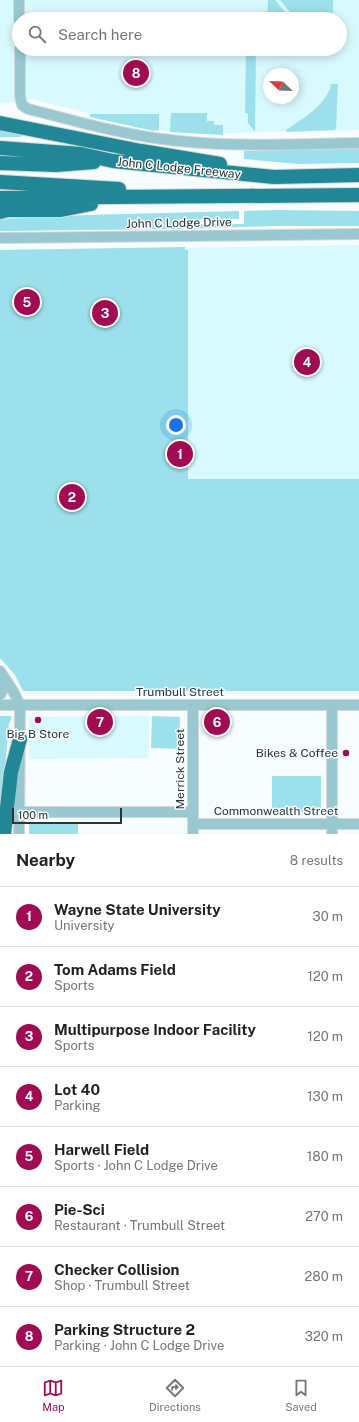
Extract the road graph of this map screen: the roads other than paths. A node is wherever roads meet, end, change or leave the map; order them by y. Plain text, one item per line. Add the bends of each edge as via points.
1 (19, 0) edge
2 (19, 12) edge
3 (20, 56) edge
4 (0, 123) edge
5 (359, 143) edge
6 (0, 148) edge
7 (113, 161) junction
8 (0, 163) edge
9 (328, 175) junction
10 (359, 175) edge
11 (0, 182) edge
12 (359, 195) edge
13 (132, 196) junction
14 (281, 196) junction
15 (155, 197) junction
16 (0, 198) edge
17 (359, 202) edge
18 (0, 212) edge
19 (359, 234) edge
20 (0, 238) edge
21 (0, 671) edge
22 (6, 680) junction
23 (0, 695) edge
24 (359, 704) edge
25 (0, 705) edge
26 (20, 705) junction
27 (193, 705) junction
28 (332, 705) junction
29 (20, 739) junction
30 (20, 812) junction
31 (193, 812) junction
32 (359, 824) edge
33 (193, 829) edge
34 (332, 829) edge
35 (4, 834) edge
36 (20, 834) edge

1 - 2 street
3 - 5 street via 20,96 22,105 28,109 128,134 195,143
4 - 9 highway via 228,165 310,170
6 - 7 highway, John C Lodge Freeway via 81,154
7 - 8 highway via 56,165
7 - 9 highway, John C Lodge Freeway via 274,177
9 - 10 highway, John C Lodge Freeway
11 - 15 highway via 116,188
12 - 14 highway, John C Lodge Freeway
13 - 15 highway, John C Lodge Freeway
13 - 16 highway, John C Lodge Freeway
13 - 18 highway via 61,210
14 - 15 highway, John C Lodge Freeway
14 - 17 highway via 308,203
19 - 20 street, John C Lodge Drive
21 - 22 street
22 - 23 street
22 - 26 street
24 - 28 street, Trumbull Street
25 - 26 street, Trumbull Street
26 - 27 street, Trumbull Street
26 - 29 street
27 - 28 street, Trumbull Street
27 - 31 street, Merrick Street
28 - 34 street
29 - 30 street
29 - 35 highway via 11,772
30 - 31 street
30 - 36 street
31 - 33 street, Merrick Street
32 - 34 street, Commonwealth Street
33 - 34 street, Commonwealth Street

